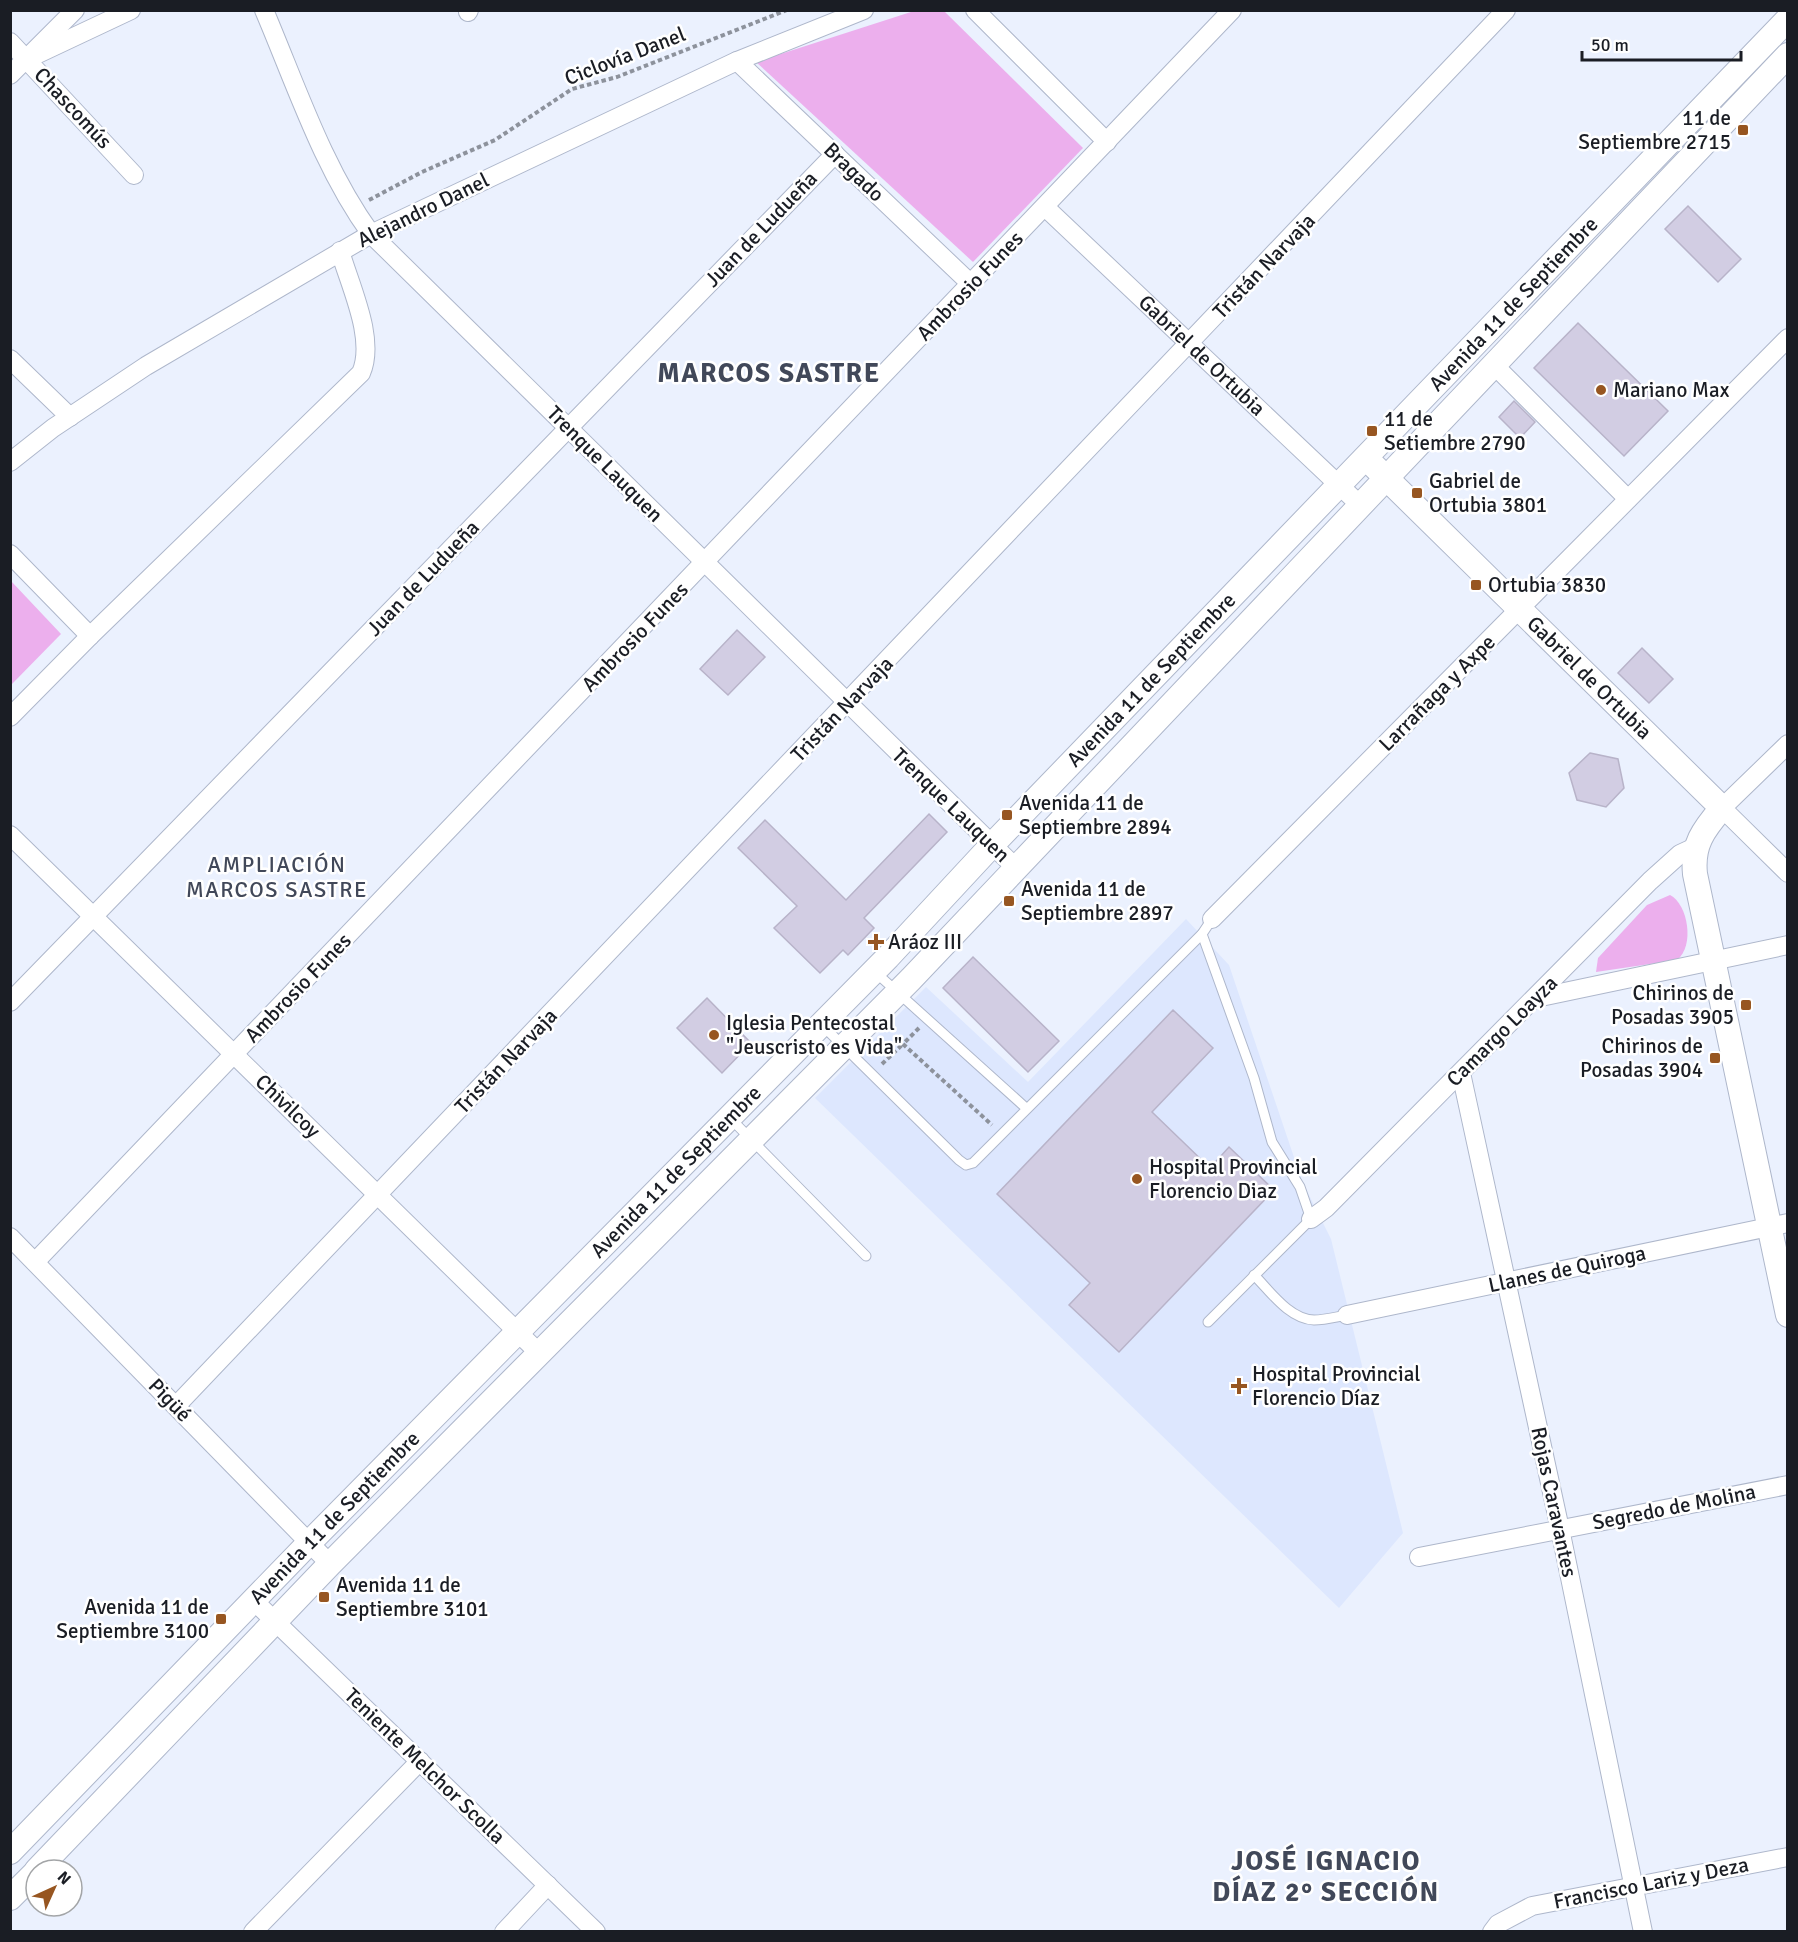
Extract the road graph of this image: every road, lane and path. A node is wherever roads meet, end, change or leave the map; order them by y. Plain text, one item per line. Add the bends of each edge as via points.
1 (75, 10) edge
2 (131, 10) edge
3 (264, 10) edge
4 (787, 10) edge
5 (864, 10) edge
6 (975, 10) edge
7 (1232, 10) edge
8 (1506, 10) edge
9 (1788, 19) edge
10 (10, 42) edge
11 (1788, 55) edge
12 (27, 58) junction
13 (737, 61) junction
14 (10, 75) edge
15 (1107, 142) junction
16 (835, 154) junction
17 (134, 175) dead end
18 (1045, 207) junction
19 (352, 208) junction
20 (371, 234) junction
21 (340, 251) junction
22 (971, 284) junction
23 (1788, 338) edge
24 (1190, 344) junction
25 (10, 359) edge
26 (1494, 365) junction
27 (70, 417) junction
28 (568, 428) junction
29 (1366, 458) junction
30 (10, 462) edge
31 (1385, 477) junction
32 (1339, 485) junction
33 (1628, 499) junction
34 (1359, 504) junction
35 (10, 554) edge
36 (705, 564) junction
37 (1520, 609) junction
38 (90, 636) junction
39 (848, 704) junction
40 (10, 717) edge
41 (1788, 744) edge
42 (1722, 808) junction
43 (10, 835) edge
44 (992, 845) junction
45 (1695, 847) junction
46 (1016, 868) junction
47 (1788, 873) edge
48 (94, 916) junction
49 (1207, 926) junction
50 (1788, 945) edge
51 (1714, 960) junction
52 (873, 971) junction
53 (897, 993) junction
54 (1536, 999) junction
55 (10, 1002) edge
56 (928, 1020) junction
57 (821, 1024) junction
58 (903, 1044) junction
59 (844, 1046) junction
60 (234, 1054) junction
61 (873, 1073) junction
62 (1461, 1073) junction
63 (1026, 1108) junction
64 (730, 1118) junction
65 (1001, 1134) junction
66 (751, 1140) junction
67 (378, 1194) junction
68 (1311, 1219) junction
69 (1778, 1225) edge
70 (10, 1237) edge
71 (866, 1256) dead end
72 (35, 1262) junction
73 (1254, 1275) junction
74 (1507, 1282) junction
75 (1347, 1315) joint
76 (1788, 1315) edge
77 (1208, 1322) dead end
78 (519, 1332) junction
79 (539, 1353) junction
80 (176, 1406) junction
81 (1788, 1485) edge
82 (1560, 1529) junction
83 (309, 1543) junction
84 (1419, 1557) dead end
85 (330, 1564) junction
86 (254, 1601) junction
87 (274, 1621) junction
88 (420, 1761) junction
89 (10, 1852) edge
90 (1788, 1857) edge
91 (49, 1858) edge
92 (24, 1884) edge
93 (548, 1885) junction
94 (1633, 1887) junction
95 (10, 1898) edge
96 (254, 1932) edge
97 (504, 1932) edge
98 (596, 1932) edge
99 (1492, 1932) edge
100 (1643, 1932) edge

1 - 12 street
2 - 12 street
3 - 19 street, Trenque Lauquen
4 - 19 path, Ciclovía Danel via 617,77 572,89 495,140
5 - 13 street, Alejandro Danel
6 - 15 street
7 - 15 street, Ambrosio Funes
8 - 24 street, Tristán Narvaja
9 - 29 main road, Avenida 11 de Septiembre
10 - 12 street, Chascomús
11 - 26 main road, Avenida 11 de Septiembre
12 - 14 street
12 - 17 street, Chascomús
13 - 16 street, Bragado
13 - 20 street, Alejandro Danel
15 - 18 street, Ambrosio Funes
16 - 22 street, Bragado
16 - 28 street, Juan de Ludueña
18 - 22 street, Ambrosio Funes
18 - 24 street, Gabriel de Ortubia
19 - 20 street, Trenque Lauquen
20 - 21 street, Alejandro Danel
20 - 28 street, Trenque Lauquen
21 - 27 street, Alejandro Danel via 146,366
21 - 38 street via 367,342 361,373
22 - 36 street, Ambrosio Funes
23 - 33 street, Larrañaga y Axpe
24 - 32 street, Gabriel de Ortubia
24 - 39 street, Tristán Narvaja
25 - 27 street
26 - 31 main road, Avenida 11 de Septiembre
26 - 33 street
27 - 30 street, Alejandro Danel
28 - 36 street, Trenque Lauquen
28 - 48 street, Juan de Ludueña
29 - 31 main road, Gabriel de Ortubia
29 - 32 main road, Avenida 11 de Septiembre
31 - 34 main road, Avenida 11 de Septiembre
31 - 37 main road, Gabriel de Ortubia
32 - 34 street, Gabriel de Ortubia
32 - 44 main road, Avenida 11 de Septiembre
33 - 37 street, Larrañaga y Axpe
34 - 46 main road, Avenida 11 de Septiembre
35 - 38 street
36 - 39 street, Trenque Lauquen
36 - 60 street, Ambrosio Funes
37 - 42 main road, Gabriel de Ortubia
37 - 49 street, Larrañaga y Axpe
38 - 40 street
39 - 44 street, Trenque Lauquen
39 - 67 street, Tristán Narvaja
41 - 42 street
42 - 45 main road
42 - 47 street, Gabriel de Ortubia
43 - 48 street, Chivilcoy
44 - 46 street, Trenque Lauquen
44 - 52 main road, Avenida 11 de Septiembre
45 - 51 main road via 1695,874
45 - 54 street, Camargo Loayza via 1665,866
46 - 53 main road, Avenida 11 de Septiembre
48 - 55 street, Juan de Ludueña
48 - 60 street, Chivilcoy
49 - 63 lane
49 - 68 lane via 1272,1142 1300,1187
50 - 51 street
51 - 54 street
51 - 69 main road
52 - 53 lane
52 - 57 main road, Avenida 11 de Septiembre
53 - 56 lane
53 - 59 main road, Avenida 11 de Septiembre
54 - 62 street, Camargo Loayza
56 - 58 path
56 - 63 lane
57 - 59 lane
57 - 64 main road, Avenida 11 de Septiembre
58 - 61 path
58 - 65 path
59 - 61 lane
59 - 66 main road, Avenida 11 de Septiembre
60 - 67 street, Chivilcoy
60 - 72 street, Ambrosio Funes
61 - 65 lane via 966,1165 974,1163
62 - 68 street, Camargo Loayza
62 - 74 street, Rojas Caravantes
63 - 65 lane
64 - 66 lane
64 - 78 main road, Avenida 11 de Septiembre
66 - 71 lane
66 - 79 main road, Avenida 11 de Septiembre
67 - 78 street, Chivilcoy
67 - 80 street, Tristán Narvaja
68 - 73 lane
69 - 74 street, Llanes de Quiroga
69 - 76 main road
70 - 72 street, Pigüé
72 - 80 street, Pigüé
73 - 75 lane via 1293,1314 1314,1320
73 - 77 lane
74 - 75 street, Llanes de Quiroga
74 - 82 street, Rojas Caravantes
78 - 79 street, Chivilcoy
78 - 83 main road, Avenida 11 de Septiembre
79 - 85 main road, Avenida 11 de Septiembre
80 - 83 street, Pigüé
81 - 82 street, Segredo de Molina
82 - 84 street, Segredo de Molina
82 - 94 street, Rojas Caravantes
83 - 85 street, Pigüé
83 - 86 main road, Avenida 11 de Septiembre
85 - 87 main road, Avenida 11 de Septiembre
86 - 87 street, Teniente Melchor Scolla
86 - 89 main road, Avenida 11 de Septiembre
87 - 88 street, Teniente Melchor Scolla
87 - 91 main road, Avenida 11 de Septiembre
88 - 93 street, Teniente Melchor Scolla
88 - 96 street
90 - 94 street, Francisco Lariz y Deza
92 - 95 main road, Avenida 11 de Septiembre
93 - 97 street
93 - 98 street, Teniente Melchor Scolla
94 - 99 street, Francisco Lariz y Deza via 1532,1906 1516,1912
94 - 100 street, Rojas Caravantes

